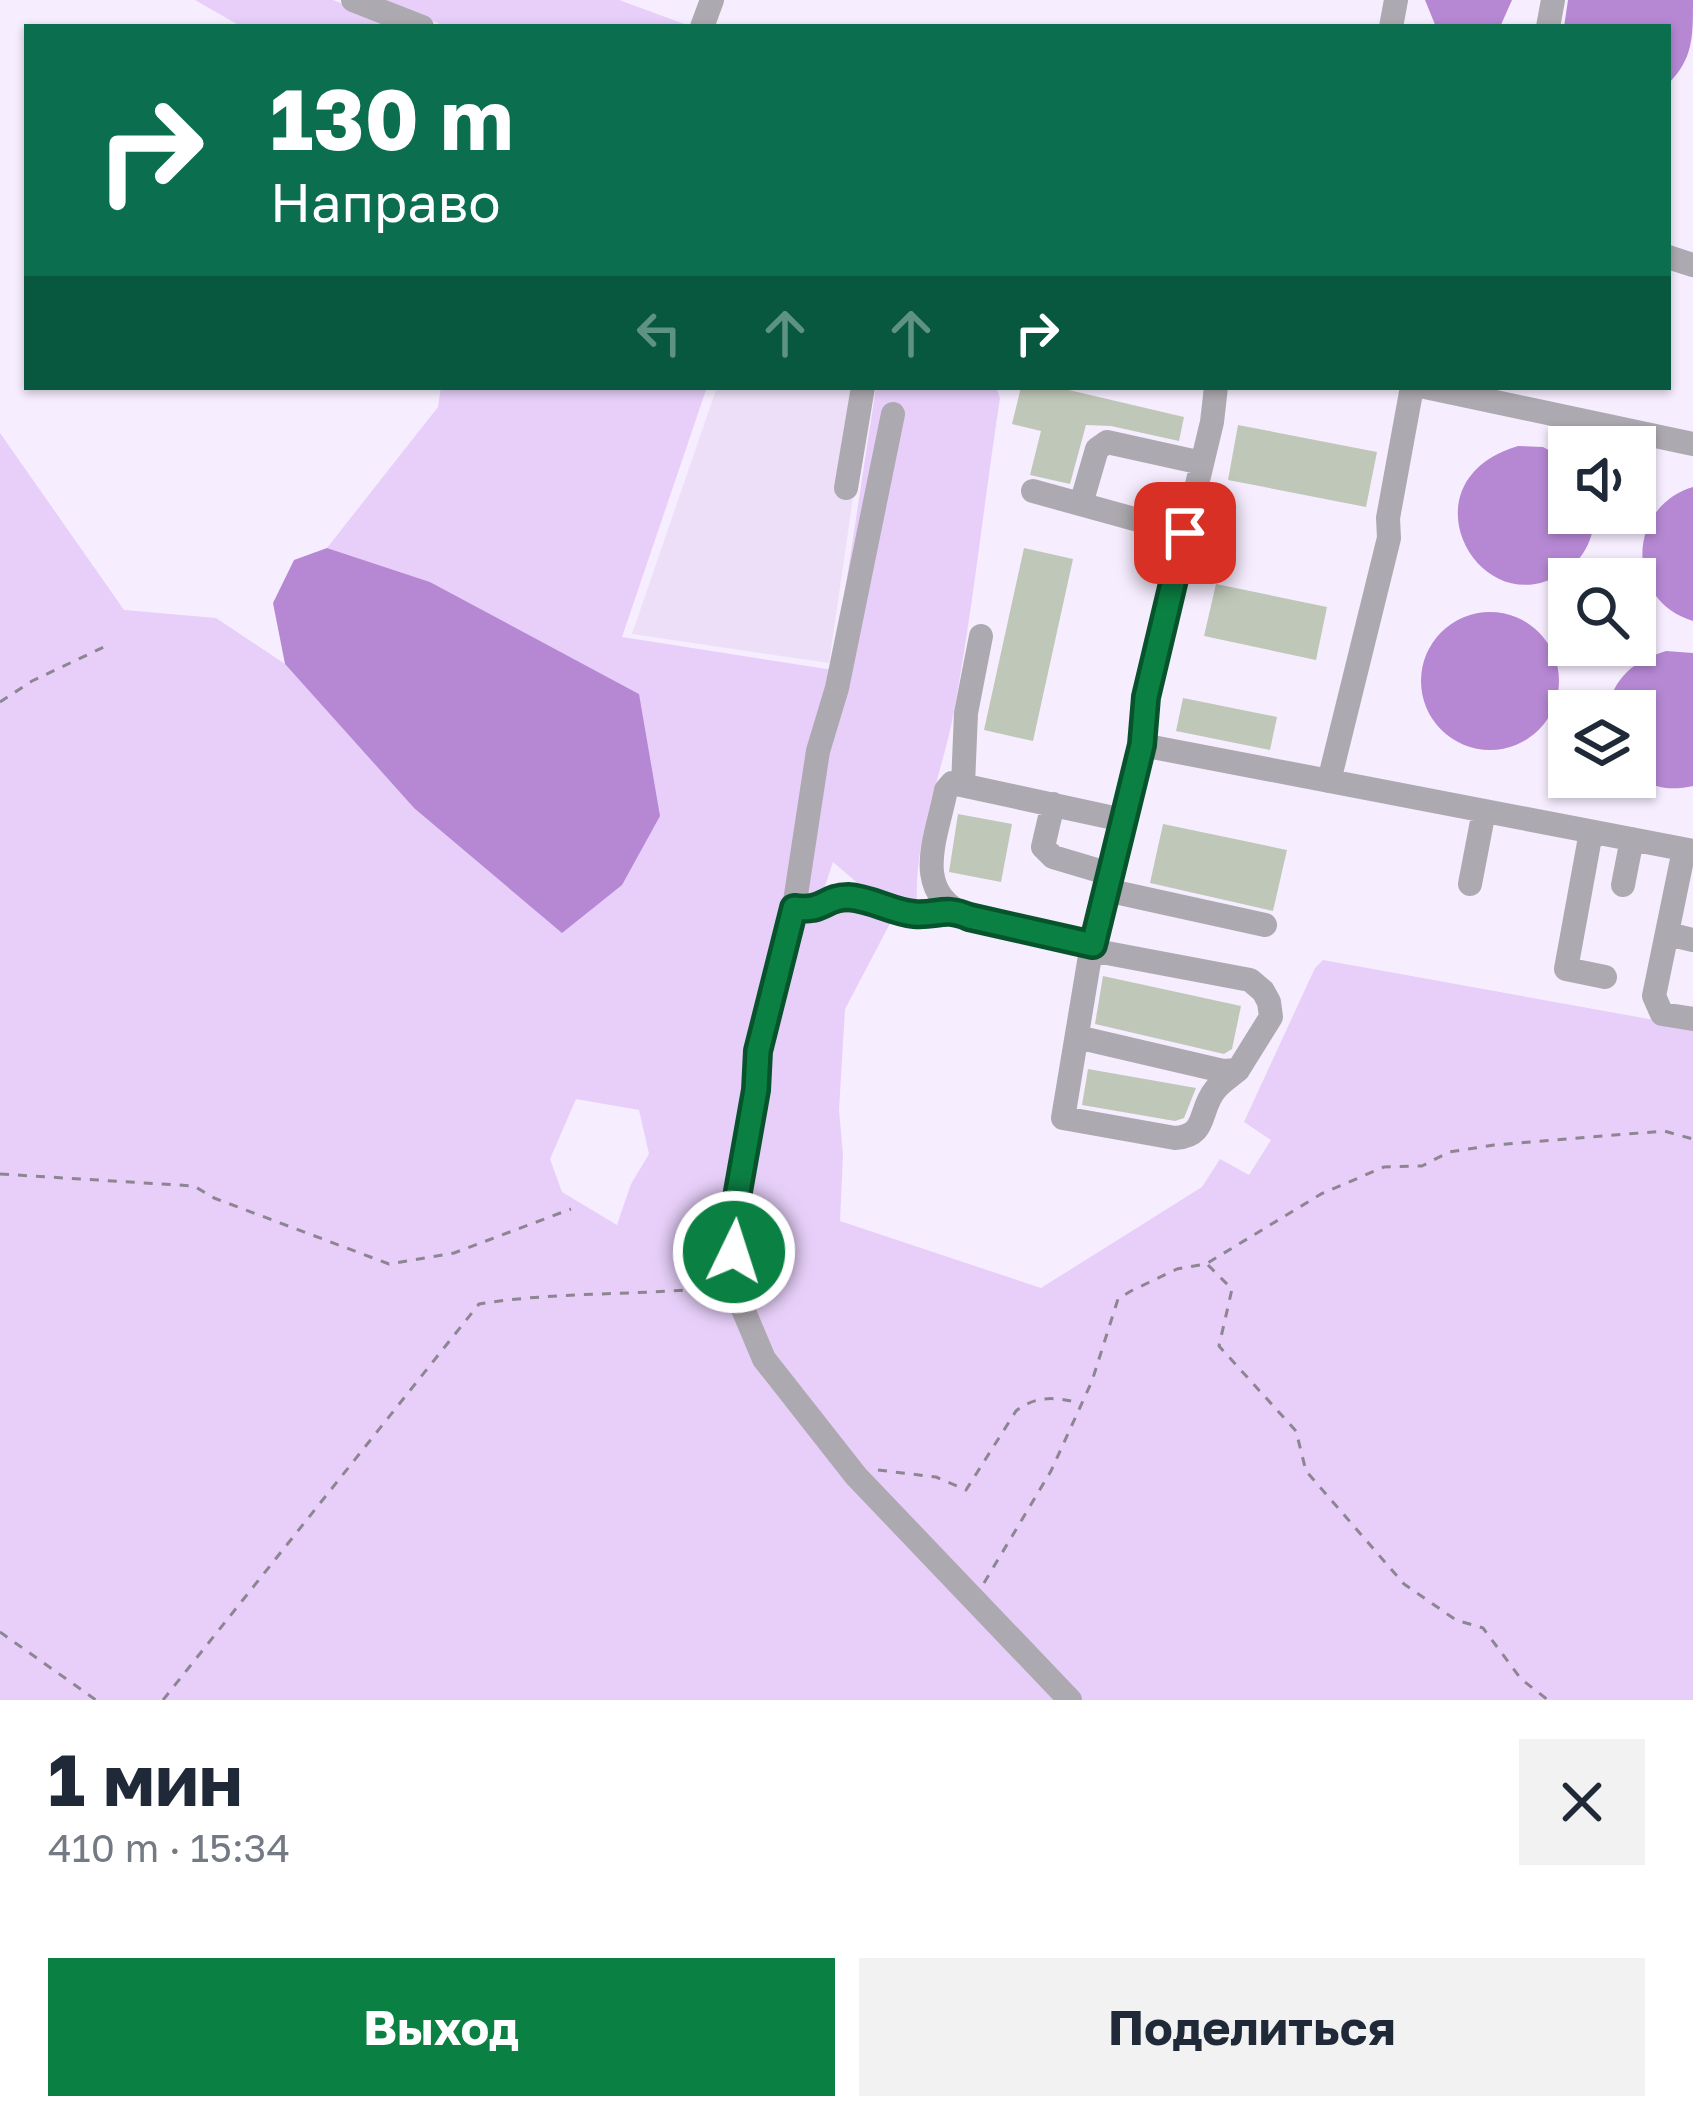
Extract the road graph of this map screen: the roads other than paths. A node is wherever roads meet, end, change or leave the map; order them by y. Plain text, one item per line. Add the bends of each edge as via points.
1 (353, 0) edge
2 (414, 24) edge
3 (862, 390) edge
4 (1215, 390) edge
5 (1411, 390) edge
6 (1439, 390) edge
7 (893, 414) dead end
8 (1693, 444) edge
9 (1202, 463) junction
10 (846, 488) dead end
11 (1033, 491) dead end
12 (1081, 504) junction
13 (1185, 533) junction
14 (981, 636) dead end
15 (1142, 745) junction
16 (1329, 781) junction
17 (963, 785) junction
18 (1053, 804) junction
19 (1484, 811) junction
20 (1123, 820) junction
21 (1592, 832) junction
22 (1632, 839) junction
23 (1688, 850) edge
24 (1108, 882) junction
25 (1470, 884) dead end
26 (1623, 885) dead end
27 (794, 908) junction
28 (951, 909) junction
29 (1265, 925) dead end
30 (1681, 937) edge
31 (1092, 948) junction
32 (1606, 977) dead end
33 (1693, 1019) edge
34 (1077, 1037) junction
35 (1238, 1070) junction
36 (1070, 1700) edge

1 - 2 street
3 - 10 street
4 - 9 street
5 - 16 street via 1389,538
6 - 8 street
7 - 27 street via 818,751
9 - 12 street via 1107,442 1096,449
9 - 13 street
11 - 12 street
12 - 13 street
13 - 15 street
14 - 17 street
15 - 16 street
15 - 20 street
16 - 19 street
17 - 18 street
17 - 28 street via 946,790 930,876
18 - 20 street
18 - 24 street via 1043,847
19 - 21 street
19 - 25 street
20 - 24 street
21 - 22 street
21 - 32 street via 1566,969
22 - 23 street
22 - 26 street
23 - 30 street
24 - 29 street
24 - 31 street
27 - 28 street via 814,911 848,897 914,914
27 - 36 street via 758,1051 737,1197 743,1309 764,1359 861,1482
28 - 31 street
30 - 33 street via 1654,996 1662,1014
31 - 34 street
31 - 35 street via 1250,980 1270,1002 1270,1017
34 - 35 street
34 - 35 street via 1063,1118 1189,1138 1216,1088

